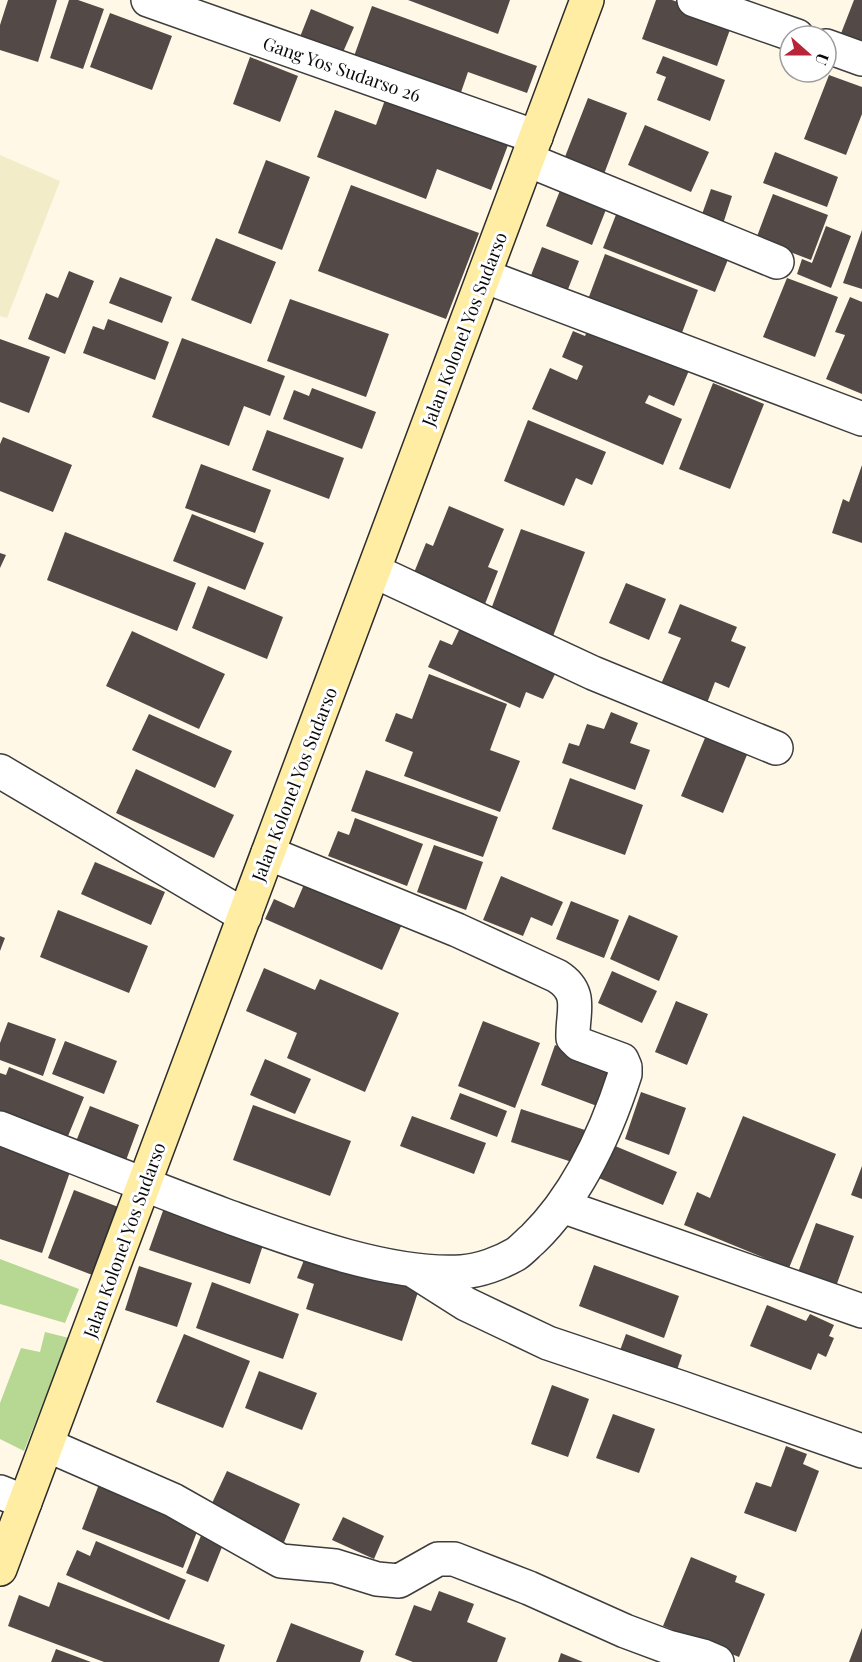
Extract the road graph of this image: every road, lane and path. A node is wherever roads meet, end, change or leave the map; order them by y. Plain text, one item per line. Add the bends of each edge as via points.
1 (148, 0) edge
2 (587, 0) edge
3 (694, 0) edge
4 (778, 29) edge
5 (838, 50) edge
6 (862, 59) edge
7 (532, 149) junction
8 (777, 262) dead end
9 (484, 276) junction
10 (862, 419) edge
11 (374, 571) junction
12 (776, 748) dead end
13 (0, 771) edge
14 (268, 853) junction
15 (245, 916) junction
16 (0, 1128) edge
17 (144, 1185) junction
18 (562, 1206) junction
19 (412, 1270) junction
20 (862, 1311) edge
21 (47, 1445) junction
22 (862, 1451) edge
23 (13, 1497) edge
24 (0, 1569) edge
25 (717, 1662) edge

1 - 7 street, Gang Yos Sudarso 26
2 - 7 street, Jalan Kolonel Yos Sudarso
3 - 4 street
5 - 6 street
7 - 8 street, Gang Yos Sudarso 26
7 - 9 street, Jalan Kolonel Yos Sudarso
9 - 10 street
9 - 11 street, Jalan Kolonel Yos Sudarso
11 - 12 street via 593,673
11 - 14 street, Jalan Kolonel Yos Sudarso
13 - 15 street
14 - 15 street, Jalan Kolonel Yos Sudarso
14 - 18 street via 457,930 557,976 570,986 575,999 573,1038 579,1044 622,1060 625,1074 595,1151
15 - 17 street, Jalan Kolonel Yos Sudarso
16 - 17 street
17 - 19 street via 289,1239
17 - 21 street, Jalan Kolonel Yos Sudarso
18 - 19 street via 517,1254 477,1271
18 - 20 street
19 - 22 street via 466,1304 548,1344
21 - 23 street, Jalan Kolonel Yos Sudarso
21 - 25 street via 173,1500 281,1561 335,1566 399,1581 438,1558 454,1559 636,1635
23 - 24 street, Jalan Kolonel Yos Sudarso

